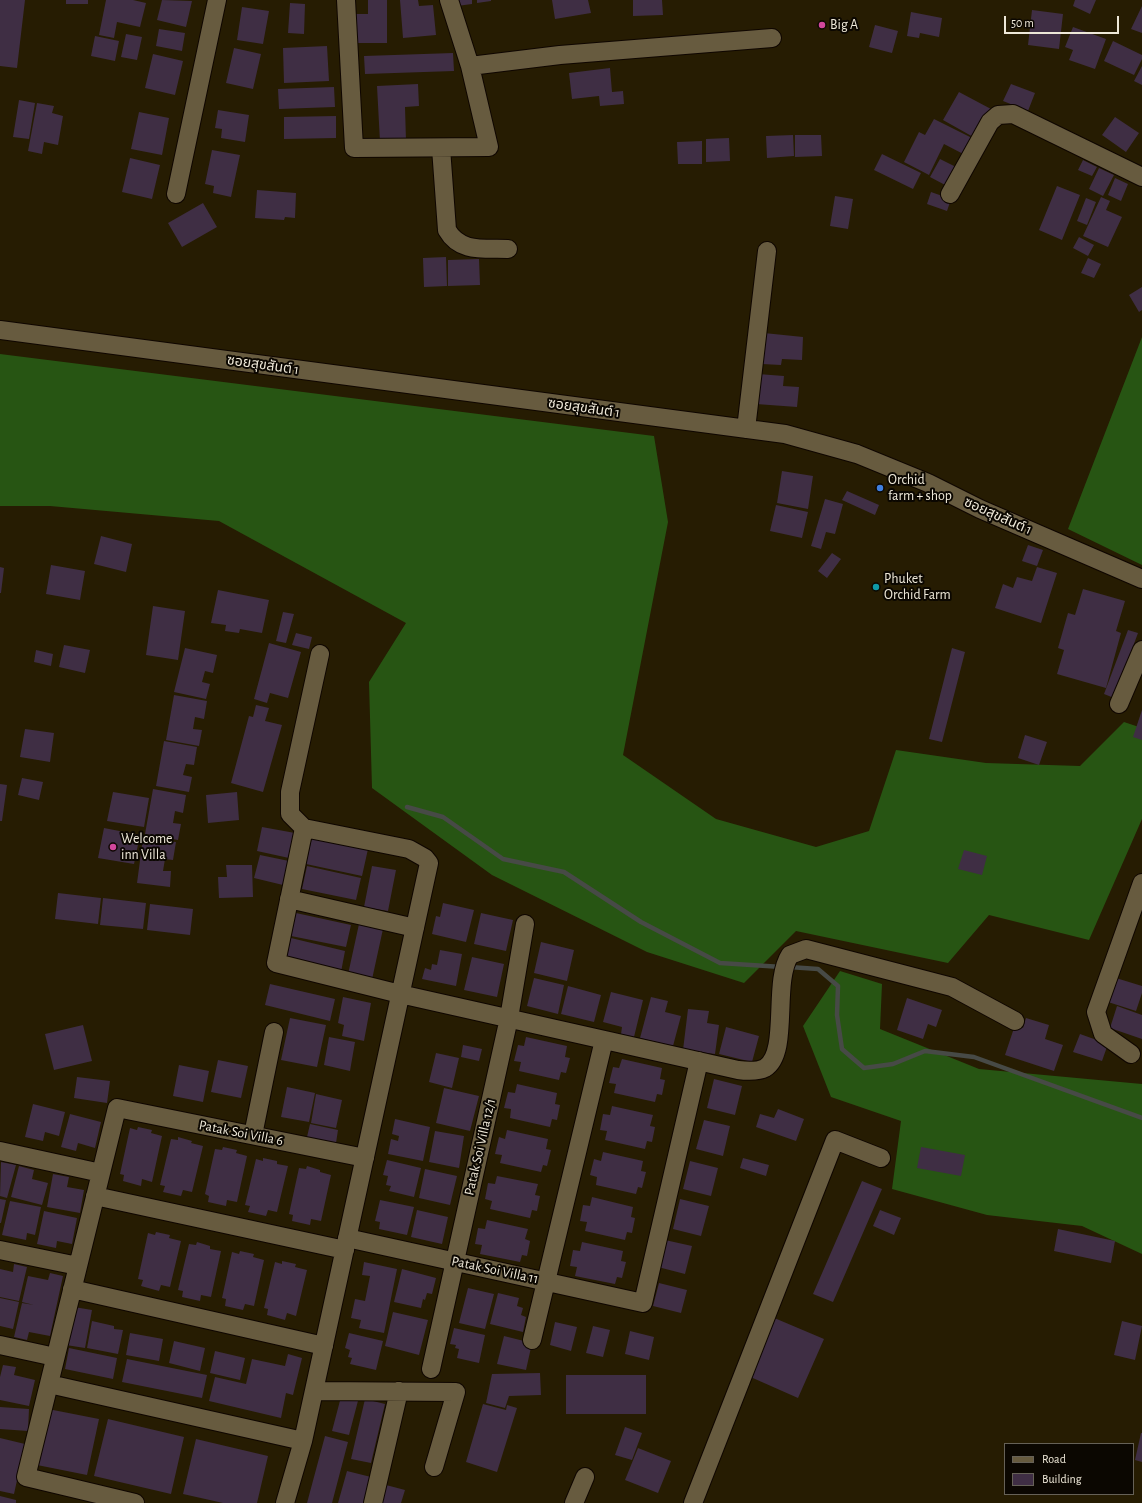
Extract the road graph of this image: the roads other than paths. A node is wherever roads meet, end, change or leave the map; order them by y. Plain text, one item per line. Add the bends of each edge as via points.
1 (217, 0) edge
2 (346, 0) edge
3 (449, 0) edge
4 (772, 38) dead end
5 (470, 66) junction
6 (441, 148) junction
7 (1142, 177) edge
8 (176, 194) dead end
9 (950, 194) dead end
10 (508, 249) dead end
11 (767, 251) dead end
12 (0, 330) edge
13 (746, 428) junction
14 (1142, 579) edge
15 (1142, 650) edge
16 (320, 654) dead end
17 (1119, 704) dead end
18 (304, 828) junction
19 (1142, 883) edge
20 (289, 899) junction
21 (525, 924) dead end
22 (415, 928) junction
23 (400, 994) junction
24 (509, 1018) junction
25 (1015, 1021) dead end
26 (274, 1032) dead end
27 (604, 1040) junction
28 (1131, 1054) dead end
29 (699, 1061) junction
30 (253, 1135) junction
31 (0, 1151) edge
32 (365, 1158) junction
33 (881, 1158) dead end
34 (101, 1173) junction
35 (95, 1196) junction
36 (346, 1244) junction
37 (0, 1250) edge
38 (455, 1262) junction
39 (78, 1266) junction
40 (546, 1282) junction
41 (72, 1289) junction
42 (532, 1340) dead end
43 (0, 1345) edge
44 (324, 1346) junction
45 (56, 1357) junction
46 (431, 1369) dead end
47 (49, 1384) junction
48 (314, 1391) junction
49 (400, 1391) junction
50 (303, 1441) junction
51 (434, 1468) dead end
52 (585, 1477) dead end
53 (136, 1503) edge
54 (285, 1503) edge
55 (373, 1503) edge
56 (574, 1503) edge
57 (693, 1503) edge

1 - 8 street
2 - 6 street via 354,148
3 - 5 street
4 - 5 street via 560,55
5 - 6 street via 489,147
6 - 10 street via 447,230 453,240 464,247
7 - 9 street via 1013,114 998,115 990,122
11 - 13 street
12 - 13 street, ซอยสุขสันต์ 1
13 - 14 street, ซอยสุขสันต์ 1 via 785,434 857,454
15 - 17 street
16 - 18 street via 290,792 290,814
18 - 20 street
18 - 22 street via 409,849 425,858 429,863
19 - 28 street via 1096,1012 1103,1034
20 - 22 street
20 - 23 street via 276,963
21 - 24 street, Patak Soi Villa 12/1
22 - 23 street
23 - 24 street
23 - 32 street
24 - 27 street
24 - 38 street, Patak Soi Villa 12/1
25 - 29 street via 952,987 806,949 790,955 784,965 779,1044 773,1059 765,1068 752,1071 738,1070
26 - 30 street
27 - 29 street
27 - 40 street
29 - 40 street, Patak Soi Villa 11 via 643,1303
30 - 32 street, Patak Soi Villa 6
30 - 34 street, Patak Soi Villa 6 via 117,1108
31 - 34 street
32 - 36 street
33 - 57 street via 835,1140
34 - 35 street
35 - 36 street, Patak Soi Villa 11
35 - 39 street
36 - 38 street, Patak Soi Villa 11
36 - 44 street
37 - 39 street
38 - 40 street, Patak Soi Villa 11
38 - 46 street, Patak Soi Villa 12/1
39 - 41 street
40 - 42 street
41 - 44 street
41 - 45 street
43 - 45 street
44 - 48 street
45 - 47 street
47 - 50 street
47 - 53 street via 26,1477
48 - 49 street
48 - 50 street
49 - 51 street via 456,1392
49 - 55 street
50 - 54 street
52 - 56 street

